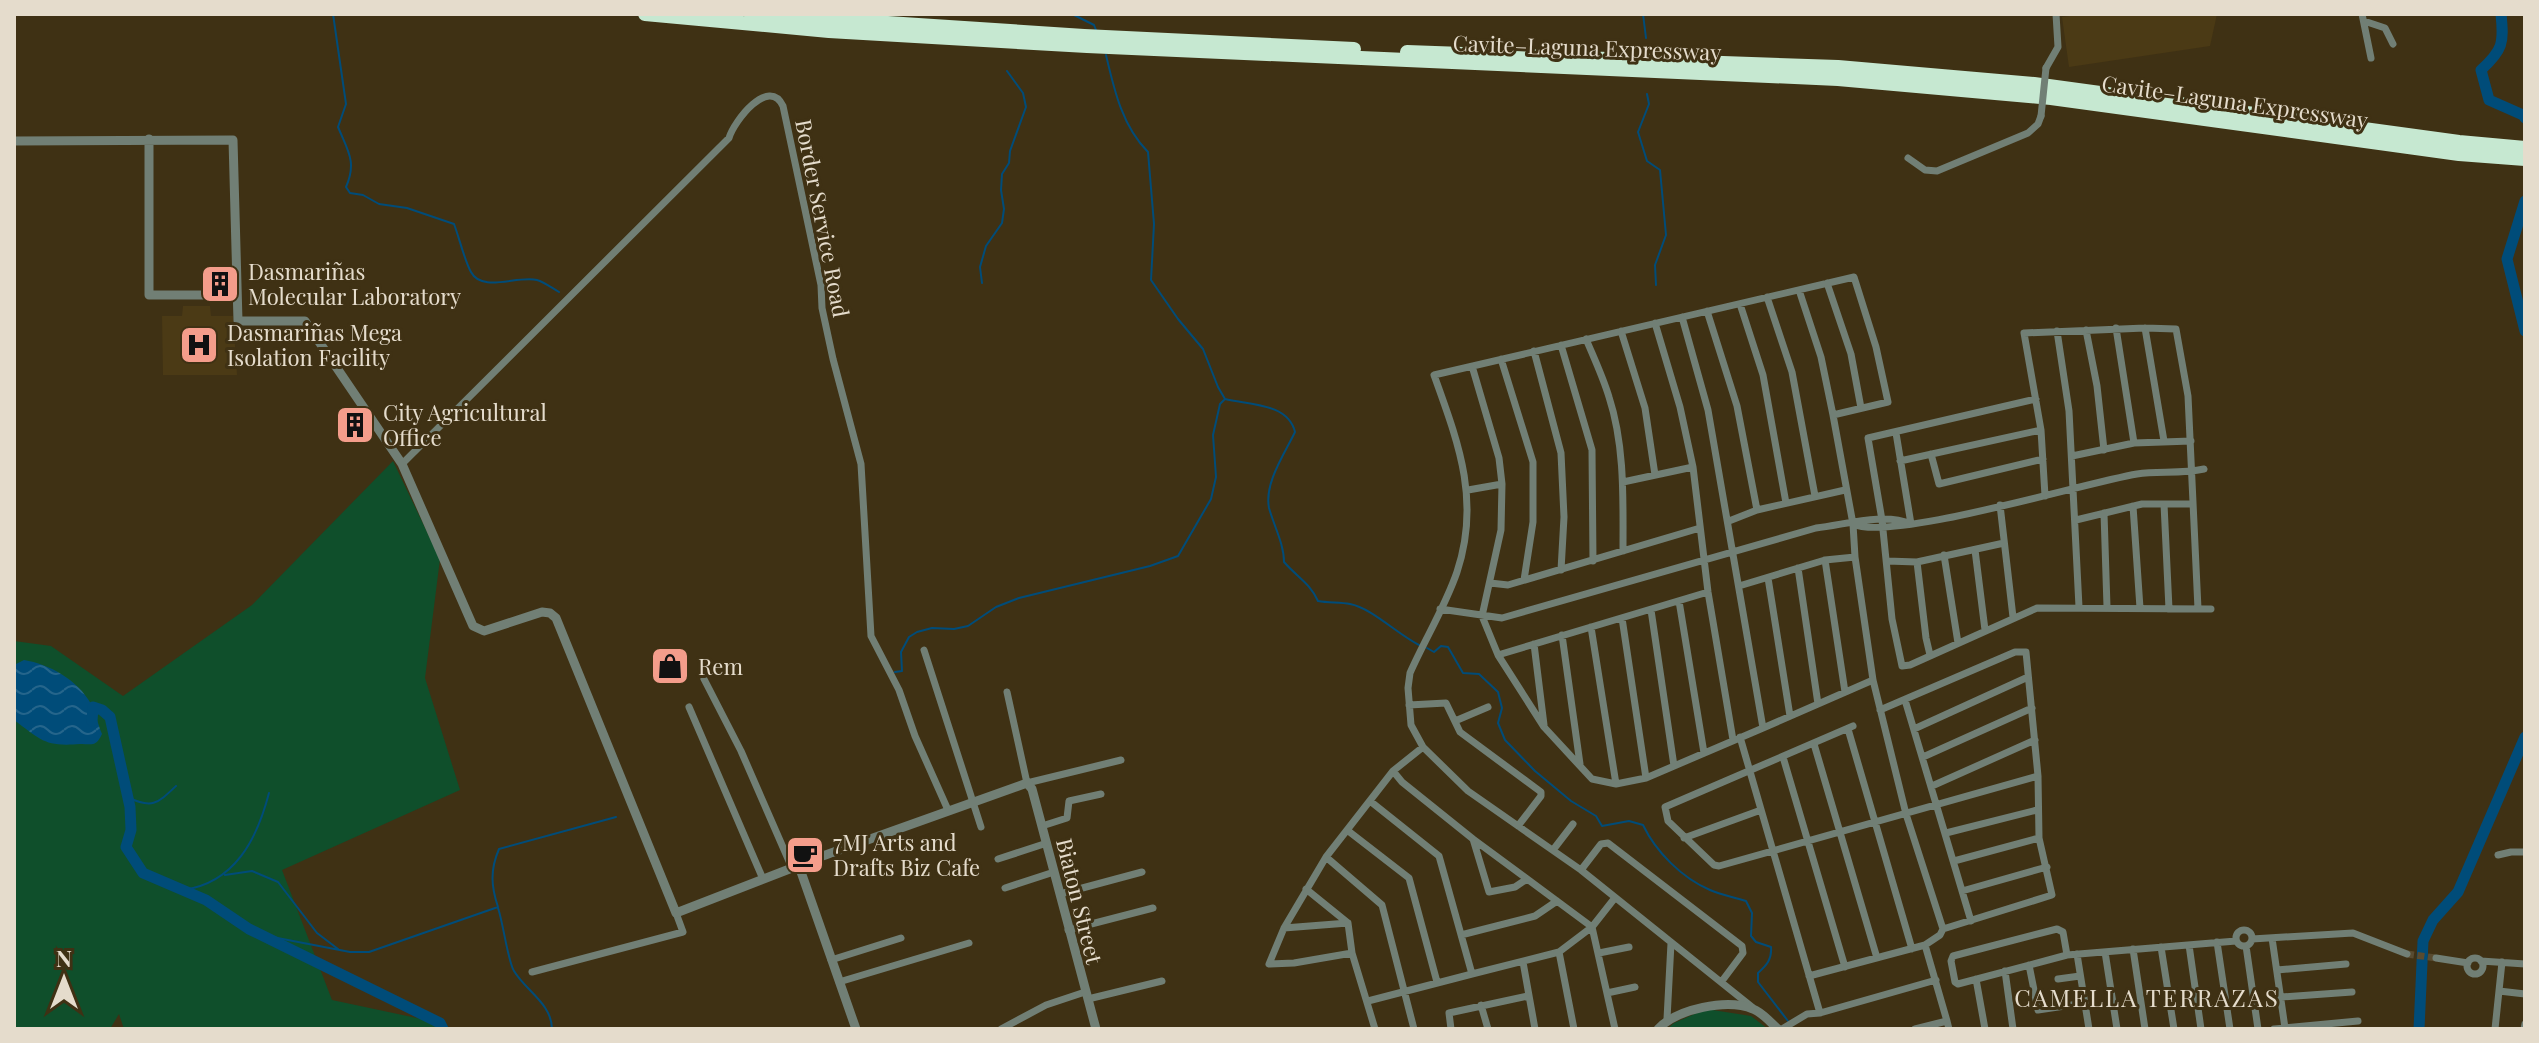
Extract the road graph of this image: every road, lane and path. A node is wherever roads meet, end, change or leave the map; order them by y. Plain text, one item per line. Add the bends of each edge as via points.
1 (645, 14) edge
2 (751, 14) edge
3 (2056, 14) edge
4 (2363, 17) edge
5 (1086, 41) junction
6 (2393, 44) dead end
7 (2371, 58) dead end
8 (149, 139) junction
9 (14, 141) edge
10 (2520, 153) edge
11 (1908, 158) dead end
12 (1827, 283) junction
13 (1799, 290) junction
14 (237, 295) junction
15 (1767, 297) junction
16 (1740, 304) junction
17 (1707, 311) junction
18 (1682, 317) junction
19 (1655, 323) junction
20 (2116, 328) junction
21 (2145, 328) junction
22 (2086, 330) junction
23 (1621, 331) junction
24 (2057, 331) junction
25 (1586, 339) junction
26 (1561, 345) junction
27 (1534, 351) junction
28 (1501, 359) junction
29 (1472, 366) junction
30 (2036, 399) junction
31 (1861, 408) junction
32 (1833, 415) junction
33 (2041, 430) junction
34 (1896, 433) junction
35 (2164, 441) junction
36 (2191, 441) junction
37 (2134, 443) junction
38 (2104, 450) junction
39 (1931, 454) junction
40 (2072, 456) junction
41 (2043, 459) junction
42 (1900, 461) junction
43 (402, 464) junction
44 (1693, 467) junction
45 (2204, 469) dead end
46 (2192, 472) junction
47 (1655, 475) junction
48 (1623, 482) junction
49 (1502, 484) junction
50 (2074, 489) junction
51 (1468, 490) junction
52 (1845, 490) junction
53 (1815, 496) junction
54 (2045, 496) junction
55 (1786, 503) junction
56 (2164, 504) junction
57 (2193, 504) junction
58 (2000, 505) junction
59 (2133, 506) junction
60 (1757, 510) junction
61 (2104, 513) junction
62 (2076, 520) junction
63 (1729, 521) junction
64 (1882, 523) junction
65 (1853, 524) junction
66 (1911, 524) junction
67 (1700, 528) junction
68 (2004, 543) junction
69 (1975, 550) junction
70 (1623, 551) junction
71 (1735, 553) junction
72 (1944, 555) junction
73 (1855, 557) junction
74 (1825, 560) junction
75 (1593, 561) junction
76 (1704, 561) junction
77 (1887, 561) junction
78 (1917, 562) junction
79 (1798, 568) junction
80 (1561, 570) junction
81 (1768, 578) junction
82 (1524, 580) junction
83 (1490, 583) junction
84 (1739, 586) junction
85 (1708, 592) junction
86 (1679, 601) junction
87 (2079, 607) junction
88 (2107, 607) junction
89 (2140, 608) junction
90 (1440, 609) junction
91 (2169, 609) junction
92 (2198, 609) junction
93 (2211, 609) dead end
94 (1651, 610) junction
95 (1482, 616) junction
96 (2013, 617) junction
97 (1622, 618) junction
98 (1591, 627) junction
99 (1985, 630) junction
100 (1562, 635) junction
101 (1958, 643) junction
102 (1534, 644) junction
103 (924, 650) dead end
104 (1498, 655) junction
105 (1930, 655) junction
106 (2028, 677) junction
107 (704, 679) dead end
108 (1873, 680) junction
109 (1007, 692) dead end
110 (1845, 692) junction
111 (1905, 700) junction
112 (1818, 704) junction
113 (1409, 705) junction
114 (689, 707) dead end
115 (1488, 707) dead end
116 (2032, 708) junction
117 (1880, 710) junction
118 (1790, 716) junction
119 (1455, 721) junction
120 (1544, 727) junction
121 (1763, 728) junction
122 (1914, 729) junction
123 (1737, 739) junction
124 (2035, 740) junction
125 (1814, 744) junction
126 (1423, 747) junction
127 (1704, 753) junction
128 (1783, 757) junction
129 (1923, 757) junction
130 (1121, 760) dead end
131 (1580, 764) junction
132 (1674, 766) junction
133 (1393, 771) junction
134 (1750, 772) junction
135 (2038, 776) junction
136 (1646, 778) junction
137 (1027, 783) junction
138 (1616, 784) junction
139 (1932, 786) junction
140 (1101, 794) dead end
141 (973, 800) junction
142 (1370, 801) junction
143 (1938, 806) junction
144 (948, 810) junction
145 (1761, 810) junction
146 (2037, 810) junction
147 (1906, 814) junction
148 (1875, 822) junction
149 (1573, 824) dead end
150 (1042, 826) junction
151 (1518, 826) junction
152 (981, 827) dead end
153 (1347, 830) junction
154 (1840, 831) junction
155 (1946, 833) junction
156 (1684, 838) junction
157 (2039, 838) junction
158 (1473, 839) junction
159 (1807, 840) junction
160 (1047, 843) junction
161 (1553, 850) junction
162 (1773, 850) junction
163 (2525, 852) edge
164 (2498, 855) dead end
165 (1326, 857) junction
166 (998, 859) dead end
167 (1954, 861) junction
168 (2047, 867) junction
169 (796, 868) junction
170 (1581, 870) junction
171 (1054, 872) junction
172 (1142, 872) dead end
173 (763, 879) junction
174 (1527, 879) junction
175 (1005, 888) dead end
176 (1306, 889) junction
177 (1962, 891) junction
178 (1060, 894) junction
179 (1614, 899) junction
180 (1557, 901) junction
181 (1153, 908) dead end
182 (676, 913) junction
183 (1971, 921) junction
184 (1348, 923) junction
185 (1592, 927) junction
186 (1284, 928) junction
187 (1943, 929) junction
188 (1068, 930) junction
189 (1461, 935) junction
190 (901, 938) dead end
191 (2272, 938) junction
192 (2236, 941) junction
193 (2217, 942) junction
194 (2249, 942) junction
195 (969, 943) dead end
196 (1671, 943) junction
197 (1925, 945) junction
198 (2189, 945) junction
199 (1629, 947) dead end
200 (2161, 947) junction
201 (1912, 949) junction
202 (2133, 949) junction
203 (1559, 952) junction
204 (2105, 952) junction
205 (1352, 953) junction
206 (1599, 953) junction
207 (2077, 954) junction
208 (2407, 954) tunnel mouth
209 (2067, 955) junction
210 (1877, 958) junction
211 (2436, 958) tunnel mouth
212 (831, 960) junction
213 (2481, 961) junction
214 (1523, 962) junction
215 (2502, 962) junction
216 (2468, 963) junction
217 (2346, 964) dead end
218 (2525, 964) edge
219 (2029, 965) junction
220 (1845, 967) junction
221 (2277, 970) junction
222 (2005, 971) junction
223 (532, 972) dead end
224 (1472, 974) junction
225 (1809, 976) junction
226 (2080, 976) junction
227 (1976, 979) junction
228 (2058, 979) dead end
229 (1936, 980) junction
230 (1162, 981) dead end
231 (1722, 981) junction
232 (839, 982) junction
233 (1437, 982) junction
234 (1635, 987) dead end
235 (1404, 991) junction
236 (2499, 991) junction
237 (2352, 992) dead end
238 (1607, 993) junction
239 (2525, 994) edge
240 (1086, 995) junction
241 (1528, 996) junction
242 (2281, 997) junction
243 (1368, 1001) junction
244 (2085, 1003) junction
245 (1481, 1005) junction
246 (1754, 1009) junction
247 (1820, 1013) junction
248 (1667, 1019) junction
249 (2358, 1021) dead end
250 (1948, 1025) edge
251 (1782, 1028) edge
252 (2285, 1028) edge
253 (856, 1029) edge
254 (1001, 1029) edge
255 (1096, 1029) edge
256 (1375, 1029) edge
257 (1414, 1029) edge
258 (1451, 1029) edge
259 (1488, 1029) edge
260 (1535, 1029) edge
261 (1574, 1029) edge
262 (1615, 1029) edge
263 (1658, 1029) edge
264 (1915, 1029) edge
265 (1985, 1029) edge
266 (2013, 1029) edge
267 (2089, 1029) edge
268 (2117, 1029) edge
269 (2145, 1029) edge
270 (2174, 1029) edge
271 (2201, 1029) edge
272 (2230, 1029) edge
273 (2258, 1029) edge
274 (2274, 1029) edge
275 (2495, 1029) edge

1 - 5 highway, Cavite–Laguna Expressway via 829,31
2 - 5 highway, Cavite–Laguna Expressway
3 - 11 street, bridge via 2058,47 2046,68 2035,128 1937,171
4 - 6 street via 2385,28
4 - 7 street
5 - 10 highway, Cavite–Laguna Expressway via 1838,79 2051,98 2443,152
8 - 9 street
8 - 14 street via 233,140
8 - 14 street via 149,295
12 - 13 street
12 - 31 street via 1851,354
12 - 31 street via 1854,277 1876,347 1888,402
13 - 15 street
13 - 32 street
14 - 43 street via 238,321 305,321
15 - 16 street
15 - 53 street via 1792,372
16 - 17 street
16 - 55 street via 1763,375
17 - 18 street
17 - 60 street via 1737,406
18 - 19 street
18 - 63 street via 1708,410
19 - 23 street
19 - 44 street
20 - 21 street
20 - 22 street
20 - 37 street
21 - 35 street
21 - 36 street via 2176,329
22 - 24 street
22 - 38 street
23 - 25 street
23 - 47 street via 1645,408
24 - 30 street via 2024,333
24 - 40 street
25 - 26 street
25 - 48 street via 1610,398
26 - 27 street
26 - 75 street via 1592,450
27 - 28 street
27 - 80 street via 1561,453
28 - 29 street
28 - 82 street via 1533,462 1533,522
29 - 49 street
29 - 51 street via 1434,375
30 - 33 street
30 - 34 street
31 - 32 street
32 - 52 street
33 - 39 street
33 - 41 street
34 - 42 street
34 - 64 street via 1867,442
35 - 36 street
35 - 37 street
36 - 46 street
37 - 38 street
38 - 40 street
39 - 41 street via 1939,484
39 - 42 street
40 - 50 street
41 - 54 street
42 - 66 street
43 - 144 street, Border Service Road via 729,138 733,126 763,97 777,97 861,464 871,636
43 - 182 street via 473,626 484,631 542,612 556,618
44 - 47 street
44 - 67 street
45 - 46 street
46 - 50 street via 2138,474
46 - 57 street
47 - 48 street
48 - 70 street
49 - 51 street
49 - 83 street via 1501,530
50 - 54 street
50 - 62 street
51 - 90 street via 1463,551
52 - 53 street
52 - 65 street
53 - 55 street
54 - 58 street
55 - 60 street
56 - 57 street
56 - 59 street
56 - 91 street
57 - 92 street
58 - 66 street
58 - 68 street
59 - 61 street
59 - 89 street
60 - 63 street
61 - 62 street
61 - 88 street
62 - 87 street
63 - 71 street
64 - 65 street via 1860,528
64 - 66 street
64 - 77 street
65 - 71 street via 1816,528
65 - 73 street
67 - 70 street
67 - 76 street
68 - 69 street
68 - 96 street
69 - 72 street
69 - 99 street
70 - 75 street
71 - 76 street
71 - 84 street
72 - 78 street
72 - 101 street
73 - 74 street
73 - 108 street
74 - 79 street
74 - 110 street
75 - 80 street
76 - 85 street
76 - 95 street via 1502,618
77 - 78 street
77 - 105 street via 1900,662 1910,665
78 - 105 street
79 - 81 street
79 - 112 street
80 - 82 street
81 - 84 street
81 - 118 street
82 - 83 street
83 - 95 street
84 - 121 street
85 - 86 street
85 - 123 street
86 - 94 street
86 - 127 street
87 - 88 street
87 - 96 street via 2037,608
88 - 89 street
89 - 91 street
90 - 95 street
90 - 113 street via 1410,673
91 - 92 street
92 - 93 street
94 - 97 street
94 - 132 street
95 - 104 street
96 - 99 street
97 - 98 street
97 - 136 street
98 - 100 street
98 - 138 street
99 - 101 street
100 - 102 street
100 - 131 street
101 - 105 street
102 - 104 street
102 - 120 street
103 - 141 street
104 - 120 street
106 - 111 street via 2022,650
106 - 116 street
106 - 122 street
107 - 169 street
108 - 110 street
108 - 117 street
109 - 137 street
110 - 112 street
111 - 117 street
111 - 122 street
112 - 118 street
113 - 119 street via 1446,703
113 - 126 street via 1411,725
114 - 173 street
115 - 119 street
116 - 124 street
116 - 129 street
117 - 147 street
118 - 121 street
119 - 151 street via 1460,732 1541,792
120 - 131 street
121 - 123 street
122 - 129 street
123 - 127 street
123 - 134 street
124 - 135 street
124 - 139 street
125 - 128 street
125 - 148 street via 1850,727
125 - 154 street
126 - 133 street
126 - 151 street via 1468,791
127 - 132 street
128 - 134 street
128 - 159 street
129 - 139 street
130 - 137 street
131 - 138 street via 1592,779
132 - 136 street
133 - 142 street
133 - 158 street
134 - 145 street
134 - 156 street via 1665,807 1668,821
135 - 143 street
135 - 146 street
136 - 138 street
137 - 141 street
137 - 150 street, Biaton Street
139 - 143 street
140 - 150 street via 1069,801 1067,818
141 - 144 street
141 - 152 street
142 - 153 street
142 - 189 street via 1439,856
143 - 147 street
143 - 155 street
144 - 169 street
145 - 156 street
145 - 162 street
146 - 155 street
146 - 157 street
147 - 148 street
147 - 187 street
148 - 154 street
148 - 201 street
149 - 161 street
150 - 160 street, Biaton Street
151 - 161 street
153 - 165 street
153 - 233 street via 1409,878
154 - 159 street
154 - 210 street
155 - 167 street
156 - 162 street via 1719,866
157 - 167 street
157 - 168 street
158 - 174 street
158 - 174 street via 1489,892
159 - 162 street
159 - 220 street
160 - 166 street
160 - 171 street, Biaton Street
161 - 170 street
162 - 225 street
163 - 164 street
165 - 176 street
165 - 235 street via 1382,905
167 - 177 street
168 - 177 street
168 - 183 street via 2050,897
169 - 173 street
169 - 212 street
170 - 179 street
170 - 231 street via 1601,844 1608,843 1742,946 1743,953
171 - 175 street
171 - 178 street, Biaton Street
172 - 178 street
173 - 182 street
174 - 180 street
176 - 184 street
176 - 186 street
177 - 183 street
178 - 188 street, Biaton Street
179 - 185 street
179 - 196 street
180 - 185 street
180 - 189 street via 1535,916
181 - 188 street
182 - 223 street via 683,932
183 - 187 street
184 - 186 street
184 - 205 street
185 - 203 street
185 - 206 street
186 - 205 street via 1269,964
187 - 197 street
188 - 240 street, Biaton Street
189 - 224 street
190 - 212 street
191 - 194 street
191 - 208 street via 2353,933
191 - 221 street
192 - 193 street
192 - 194 street
192 - 194 street via 2245,930
193 - 198 street
193 - 272 street
194 - 273 street
195 - 232 street
196 - 231 street
196 - 248 street
197 - 201 street
197 - 229 street
198 - 200 street
198 - 271 street
199 - 206 street
200 - 202 street
200 - 270 street
201 - 210 street
202 - 204 street
202 - 269 street
203 - 214 street
203 - 261 street
204 - 207 street
204 - 268 street
205 - 243 street
206 - 238 street
207 - 209 street
207 - 226 street
209 - 219 street
209 - 227 street via 2063,932 2057,929 1951,958 1955,982
210 - 220 street
211 - 216 street
212 - 232 street
213 - 215 street
213 - 216 street via 2476,957
213 - 216 street via 2482,970 2475,974
214 - 224 street
214 - 241 street
215 - 218 street
215 - 236 street
217 - 221 street
219 - 222 street
219 - 244 street via 2038,1010
220 - 225 street
221 - 242 street
222 - 227 street
222 - 266 street
224 - 233 street
225 - 247 street
226 - 228 street
226 - 244 street
227 - 265 street
229 - 247 street
229 - 250 street
230 - 240 street
231 - 246 street
232 - 253 street
233 - 235 street
234 - 238 street
235 - 243 street
235 - 257 street
236 - 239 street
236 - 275 street
237 - 242 street
238 - 262 street
240 - 254 street via 1046,1005
240 - 255 street, Biaton Street
241 - 245 street
241 - 260 street
242 - 252 street
243 - 256 street
244 - 267 street
245 - 258 street via 1449,1013
245 - 259 street
246 - 248 street via 1705,1006
246 - 251 street
247 - 251 street
248 - 263 street
249 - 252 street
250 - 264 street
252 - 274 street

